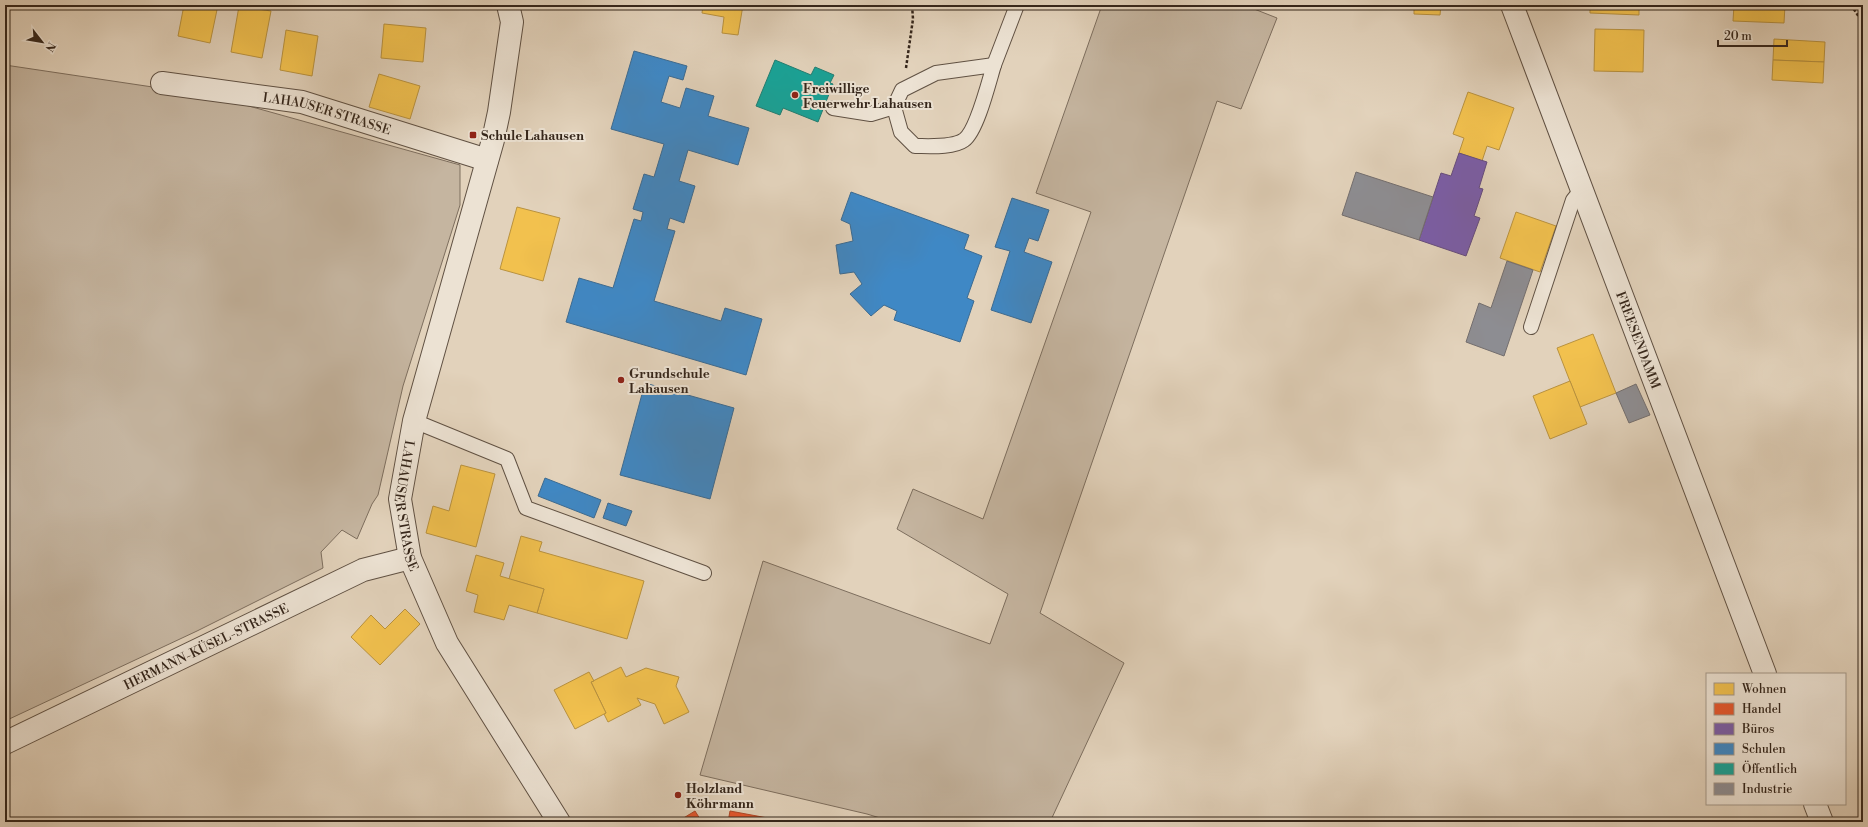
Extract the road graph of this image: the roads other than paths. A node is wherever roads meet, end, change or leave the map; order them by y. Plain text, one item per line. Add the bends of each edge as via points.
1 (508, 5) edge
2 (1017, 5) edge
3 (1512, 5) edge
4 (994, 65) junction
5 (162, 83) dead end
6 (833, 108) dead end
7 (894, 108) junction
8 (487, 160) junction
9 (1581, 190) junction
10 (1531, 326) dead end
11 (414, 421) junction
12 (410, 558) junction
13 (704, 573) dead end
14 (1765, 673) edge
15 (5, 743) edge
16 (1815, 805) edge
17 (559, 822) edge
18 (1822, 822) edge

1 - 8 street, LAHAUSER STRASSE via 512,22 510,37 499,112
2 - 4 lane
3 - 9 street, FREESENDAMM
4 - 7 lane via 936,73 902,90
4 - 7 lane via 976,124 965,140 945,146 915,146 900,132
5 - 8 street, LAHAUSER STRASSE via 302,102
6 - 7 lane via 871,114
8 - 11 street, LAHAUSER STRASSE
9 - 10 lane via 1573,200
9 - 14 street, FREESENDAMM
11 - 12 street, LAHAUSER STRASSE via 400,499
11 - 13 lane via 507,459 526,508
12 - 15 street, HERMANN-KÜSEL-STRASSE via 363,570
12 - 17 street, LAHAUSER STRASSE via 447,643
16 - 18 street

